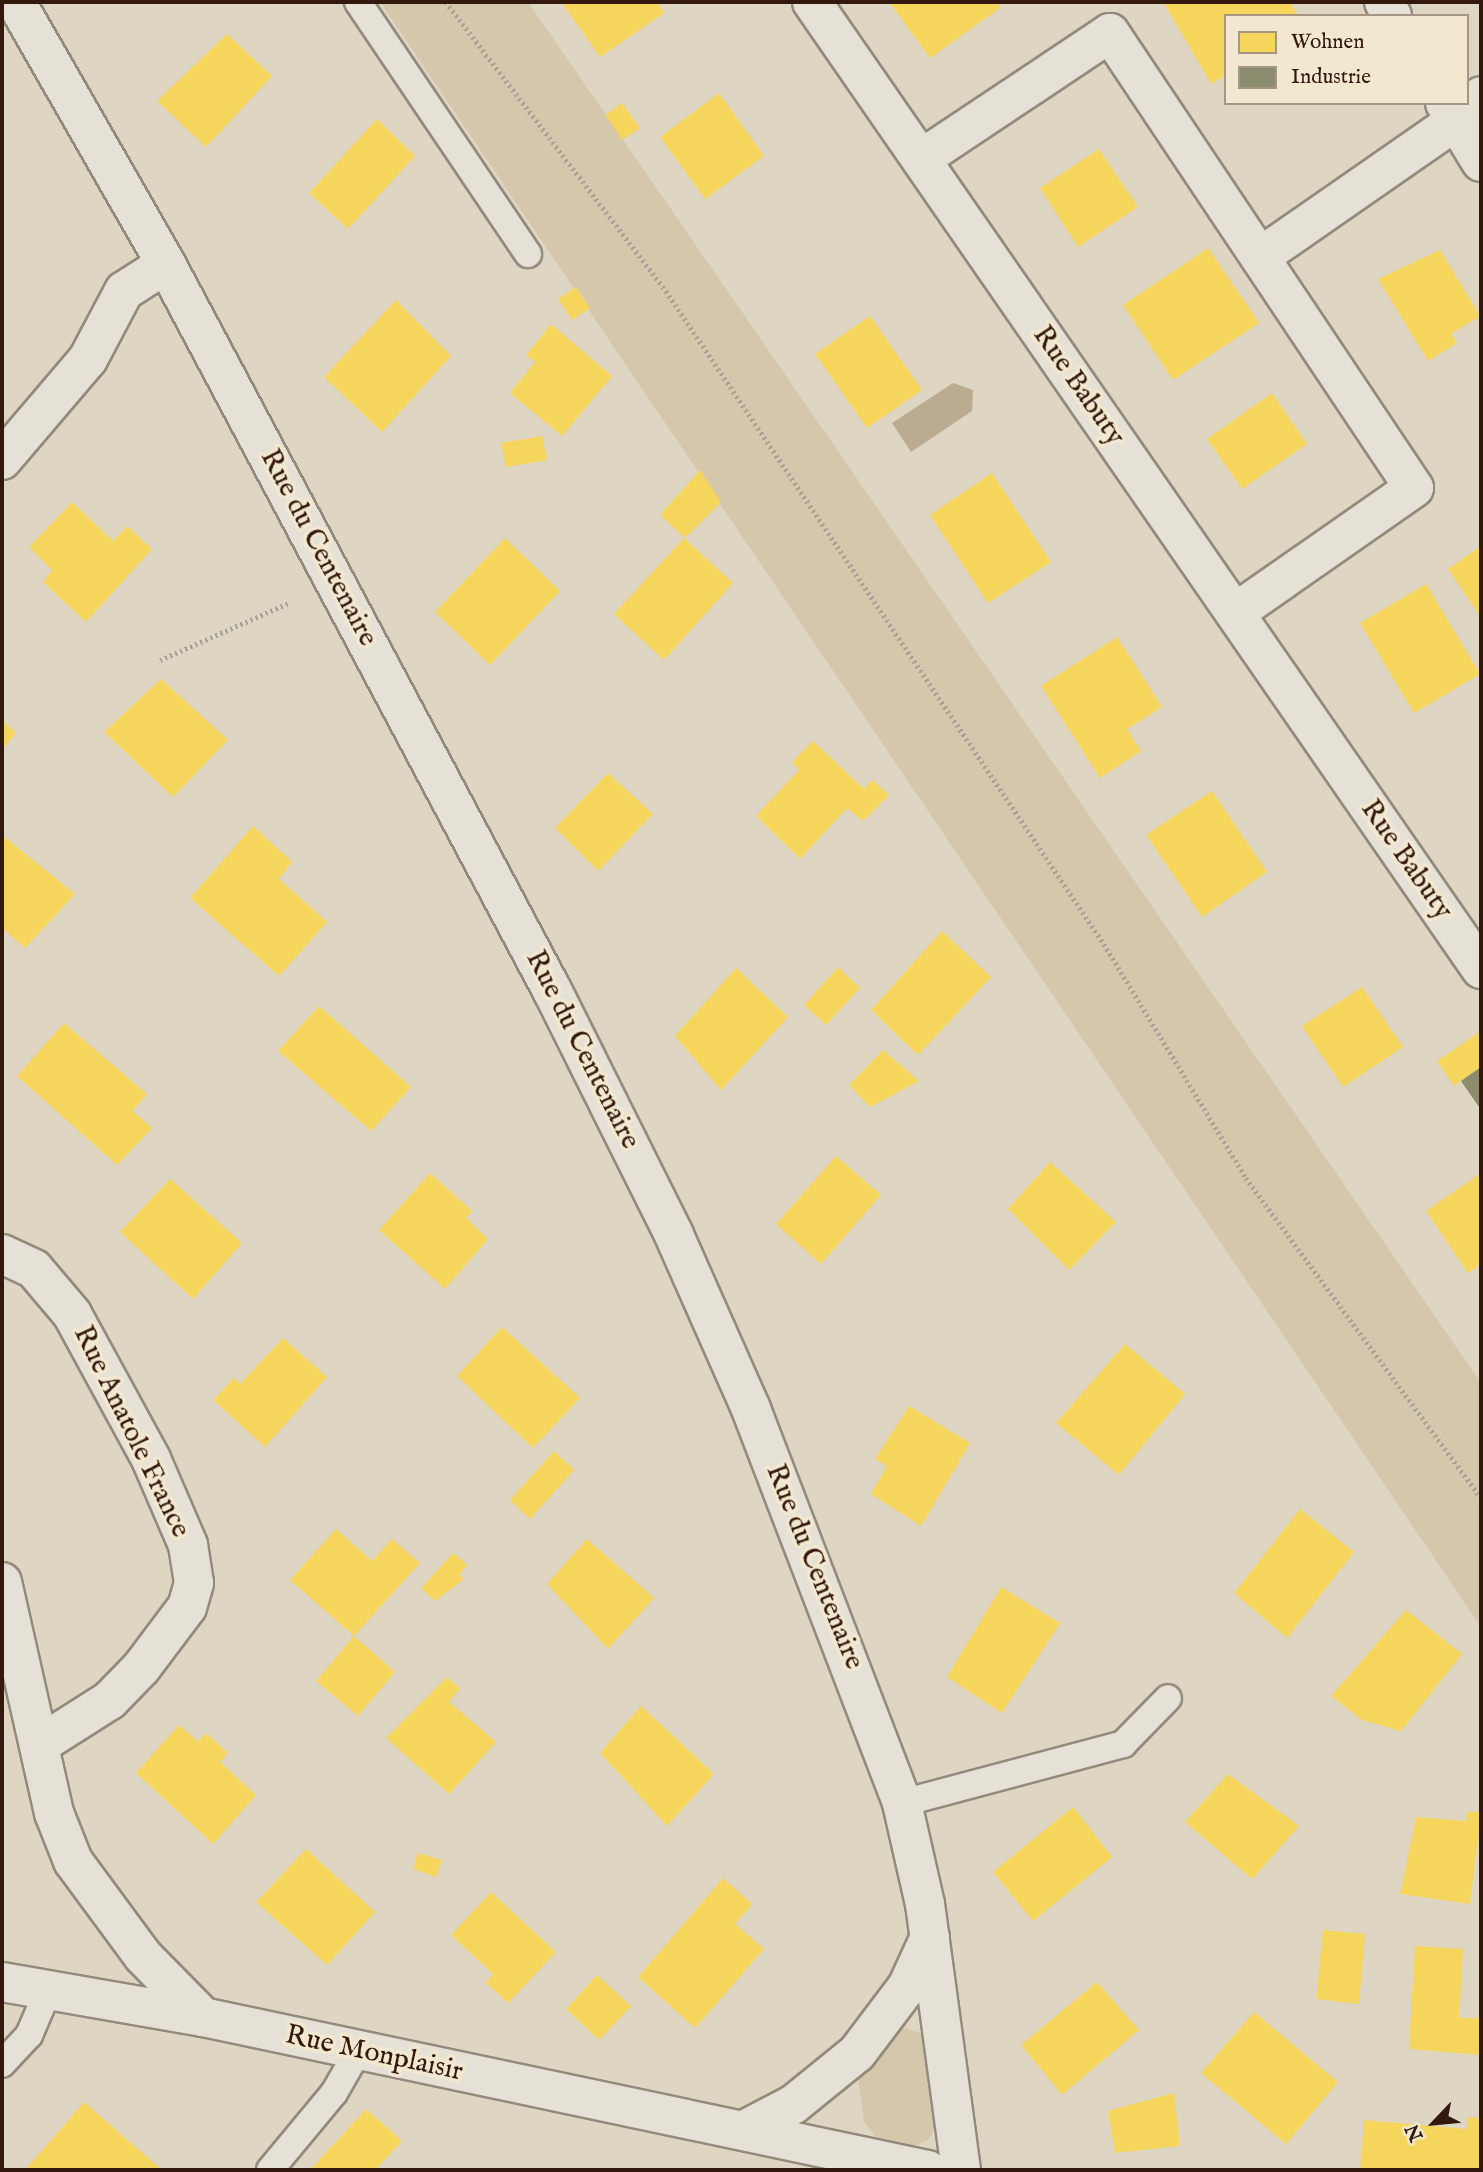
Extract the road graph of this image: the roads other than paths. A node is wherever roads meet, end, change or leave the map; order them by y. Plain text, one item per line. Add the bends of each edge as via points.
1 (16, 2) edge
2 (358, 2) edge
3 (812, 2) edge
4 (1461, 107) edge
5 (921, 159) junction
6 (1481, 162) edge
7 (528, 254) dead end
8 (1260, 257) junction
9 (166, 264) junction
10 (2, 460) edge
11 (1236, 612) junction
12 (1481, 969) edge
13 (2, 1254) edge
14 (2, 1582) edge
15 (1168, 1698) dead end
16 (39, 1745) junction
17 (902, 1803) junction
18 (930, 1937) junction
19 (2, 1982) edge
20 (48, 1991) junction
21 (203, 2017) junction
22 (357, 2053) junction
23 (2, 2064) edge
24 (746, 2129) junction
25 (270, 2170) edge
26 (928, 2170) edge
27 (961, 2170) edge

1 - 9 street, Rue du Centenaire
2 - 7 lane
3 - 5 street, Rue Babuty
4 - 6 street
4 - 8 street
5 - 8 street via 1110,33
5 - 11 street, Rue Babuty
8 - 11 street via 1414,488
9 - 10 street via 124,291 88,359
9 - 17 street, Rue du Centenaire via 674,1235 808,1547
11 - 12 street, Rue Babuty
13 - 16 street, Rue Anatole France via 34,1269 85,1336 177,1516 194,1583 187,1606 141,1668 110,1700
14 - 16 street
15 - 17 lane via 1123,1744
16 - 21 street via 54,1813 73,1861 143,1956
17 - 18 street, Rue du Centenaire
18 - 24 street via 907,1987 857,2053 794,2104
18 - 27 street, Rue du Centenaire
19 - 20 street, Rue Monplaisir
20 - 21 street, Rue Monplaisir
20 - 23 lane via 29,2035
21 - 22 street, Rue Monplaisir
22 - 24 street, Rue Monplaisir
22 - 25 lane via 334,2093
24 - 26 street, Rue Monplaisir

